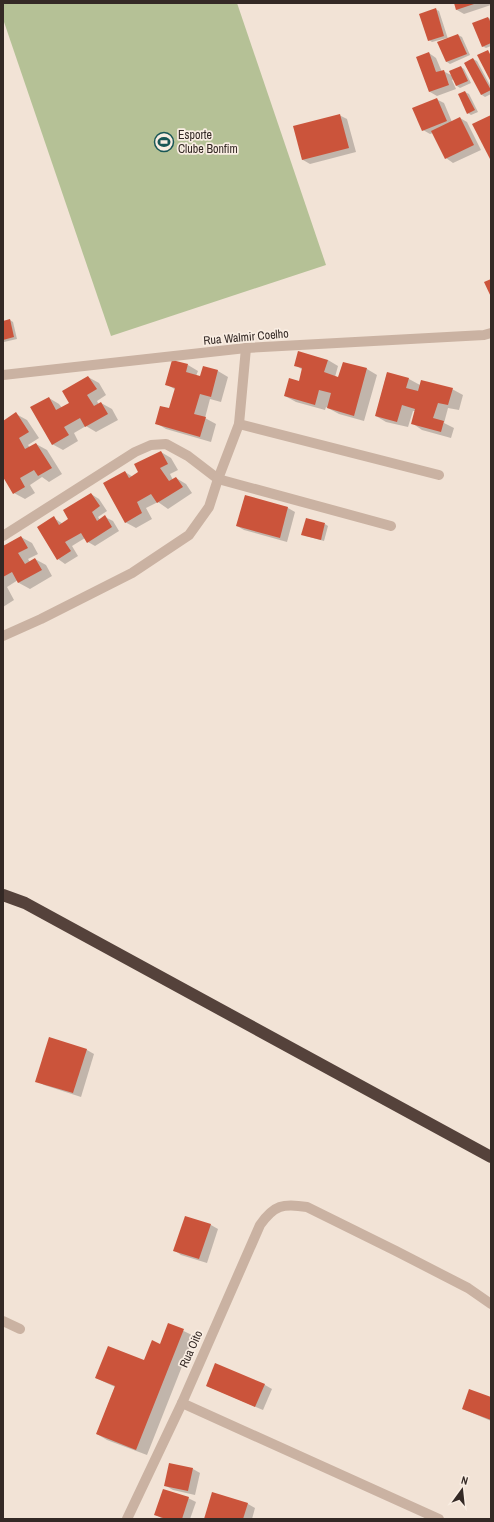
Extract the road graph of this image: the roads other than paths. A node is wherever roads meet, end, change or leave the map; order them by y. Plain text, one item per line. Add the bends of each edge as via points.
1 (491, 333) edge
2 (246, 348) junction
3 (3, 375) edge
4 (238, 424) junction
5 (439, 475) dead end
6 (218, 479) junction
7 (391, 526) dead end
8 (3, 536) edge
9 (3, 636) edge
10 (3, 895) edge
11 (491, 1157) edge
12 (491, 1304) edge
13 (3, 1321) edge
14 (20, 1329) dead end
15 (182, 1403) junction
16 (127, 1519) edge
17 (439, 1519) edge

1 - 2 street, Rua Walmir Coelho
2 - 3 street, Rua Walmir Coelho
2 - 4 street
4 - 5 street
4 - 6 street
6 - 7 street
6 - 8 street via 188,456 166,444 151,445 111,466
6 - 9 street via 209,507 189,535 132,573
10 - 11 highway via 25,903
12 - 15 street, Rua Oito via 468,1288 307,1207 292,1205 279,1208 269,1213 260,1225
13 - 14 street
15 - 16 street, Rua Oito
15 - 17 street

